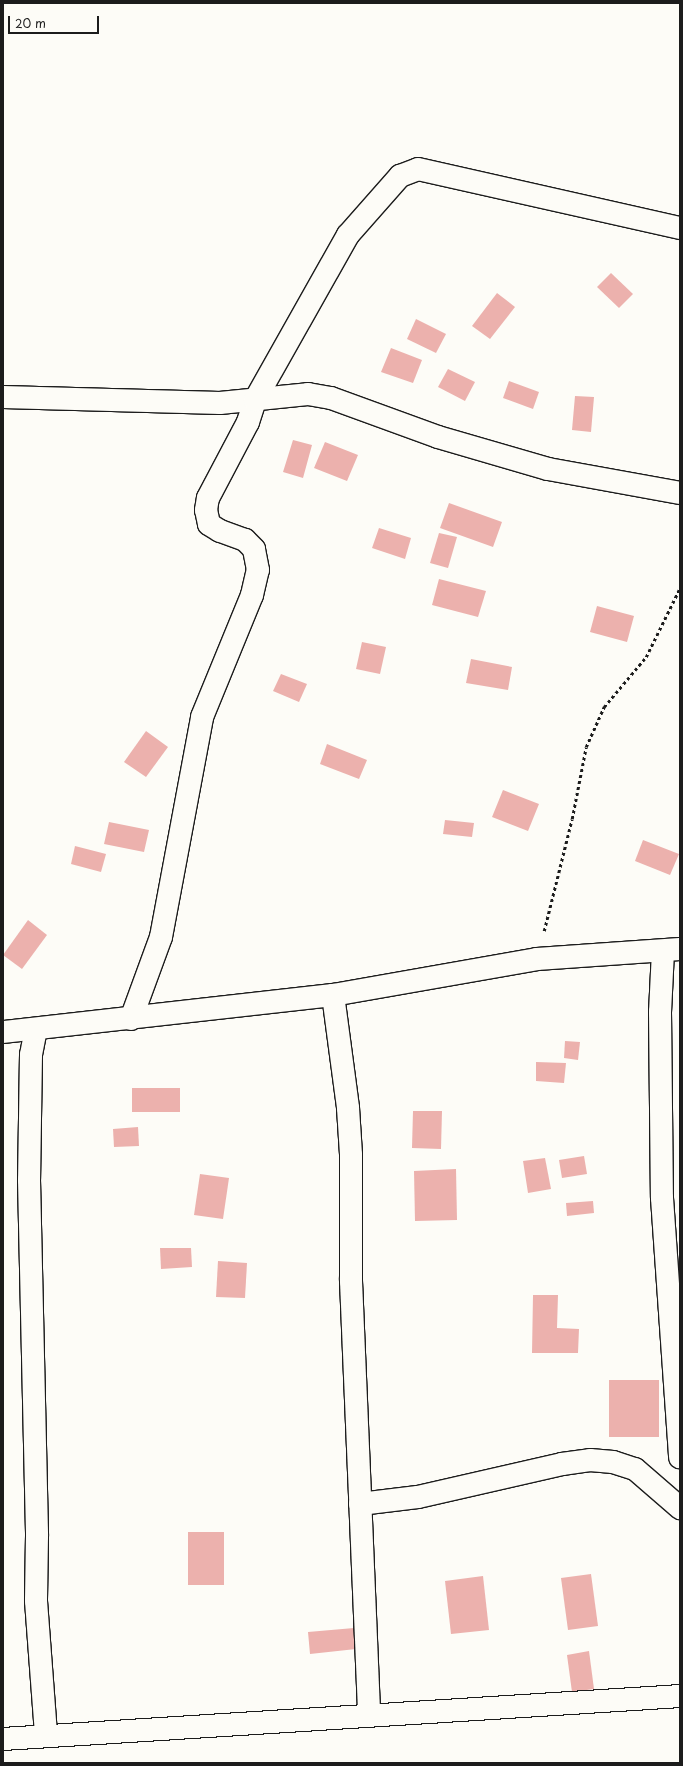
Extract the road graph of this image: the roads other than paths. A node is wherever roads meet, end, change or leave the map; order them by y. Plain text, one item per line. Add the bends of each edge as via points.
1 (680, 228) edge
2 (3, 396) edge
3 (255, 400) junction
4 (680, 493) edge
5 (672, 950) edge
6 (333, 995) junction
7 (131, 1019) junction
8 (36, 1029) junction
9 (3, 1032) edge
10 (680, 1457) edge
11 (360, 1504) junction
12 (680, 1508) edge
13 (680, 1696) edge
14 (369, 1716) junction
15 (46, 1735) junction
16 (3, 1739) edge

1 - 3 street via 426,170 405,172 348,236
2 - 3 street via 220,403
3 - 4 street via 288,394 331,398 438,437 548,470
3 - 7 street via 248,422 208,498 206,518 213,528 245,540 254,549 258,570 252,595 202,717 161,937
5 - 6 street via 537,959
5 - 10 street via 660,1012 662,1191
6 - 7 street
6 - 11 street via 348,1108
7 - 8 street
8 - 9 street
8 - 15 street via 31,1055 29,1180 37,1536 36,1601
11 - 12 street via 418,1497 590,1460 613,1462 635,1469
11 - 14 street
13 - 14 street
14 - 15 street
15 - 16 street

